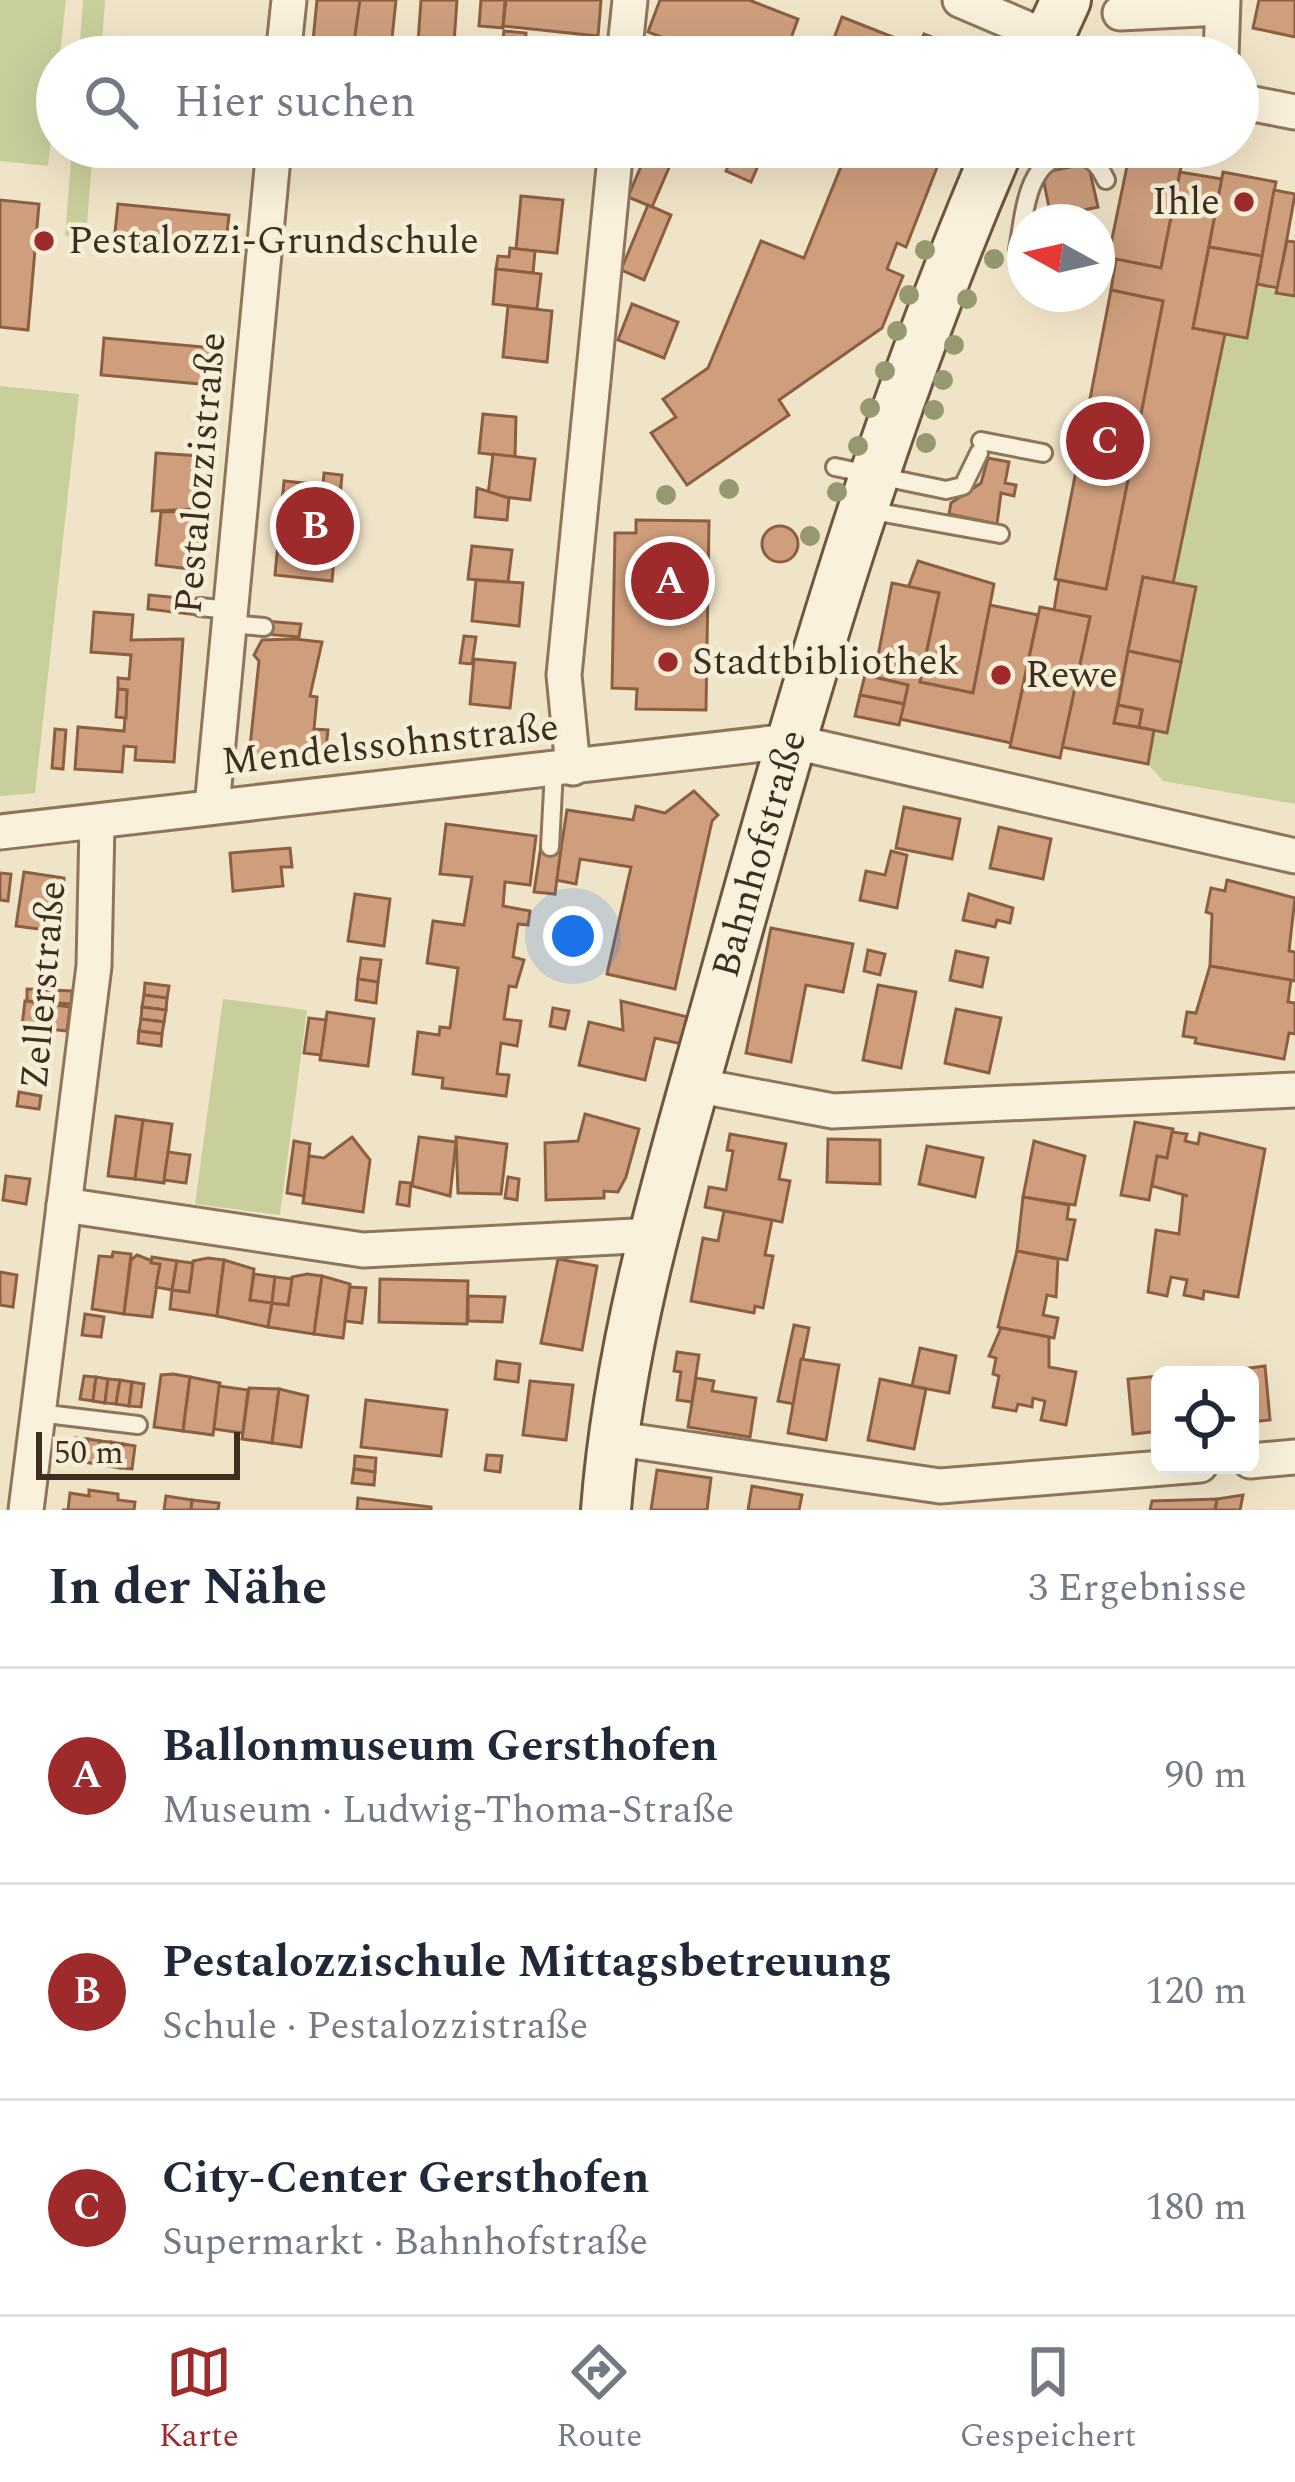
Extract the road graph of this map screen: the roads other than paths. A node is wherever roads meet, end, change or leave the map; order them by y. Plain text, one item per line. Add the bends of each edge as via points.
1 (289, 0) edge
2 (630, 0) edge
3 (961, 0) edge
4 (1222, 4) edge
5 (1120, 13) dead end
6 (1052, 32) edge
7 (285, 36) edge
8 (626, 36) edge
9 (1221, 36) edge
10 (1259, 104) edge
11 (1295, 112) edge
12 (272, 168) edge
13 (614, 168) edge
14 (990, 168) edge
15 (1045, 168) edge
16 (1100, 168) edge
17 (1106, 180) dead end
18 (1029, 204) edge
19 (1043, 453) dead end
20 (859, 485) junction
21 (1000, 534) dead end
22 (220, 614) junction
23 (264, 627) dead end
24 (790, 741) junction
25 (563, 769) junction
26 (212, 807) junction
27 (97, 823) junction
28 (0, 832) edge
29 (550, 847) dead end
30 (1295, 856) edge
31 (695, 1085) junction
32 (1295, 1090) edge
33 (64, 1205) junction
34 (654, 1235) junction
35 (38, 1413) junction
36 (138, 1425) dead end
37 (611, 1438) junction
38 (1295, 1457) edge
39 (1259, 1460) edge
40 (1151, 1469) edge
41 (26, 1510) edge
42 (606, 1510) edge

1 - 7 street
2 - 8 street
3 - 6 street
4 - 5 street
4 - 9 street
10 - 11 street
12 - 22 street, Pestalozzistraße
13 - 25 street via 564,675
14 - 20 main road, Bahnhofstraße
15 - 18 lane
16 - 17 lane
19 - 20 lane via 980,447 963,486 946,490
20 - 21 lane
20 - 24 main road, Bahnhofstraße
22 - 23 lane
22 - 26 street, Pestalozzistraße
24 - 25 street, Mendelssohnstraße
24 - 30 street, Mendelssohnstraße
24 - 31 main road, Bahnhofstraße
25 - 26 street, Mendelssohnstraße
25 - 29 lane
26 - 27 street, Mendelssohnstraße
27 - 28 street, Mendelssohnstraße
27 - 33 street, Zellerstraße via 94,966
31 - 32 street via 833,1111
31 - 34 main road, Bahnhofstraße
33 - 34 street via 363,1250
33 - 35 street, Zellerstraße
34 - 37 main road, Bahnhofstraße
35 - 36 lane
35 - 41 street, Zellerstraße
37 - 40 street via 940,1486
37 - 42 main road, Bahnhofstraße
38 - 39 street

